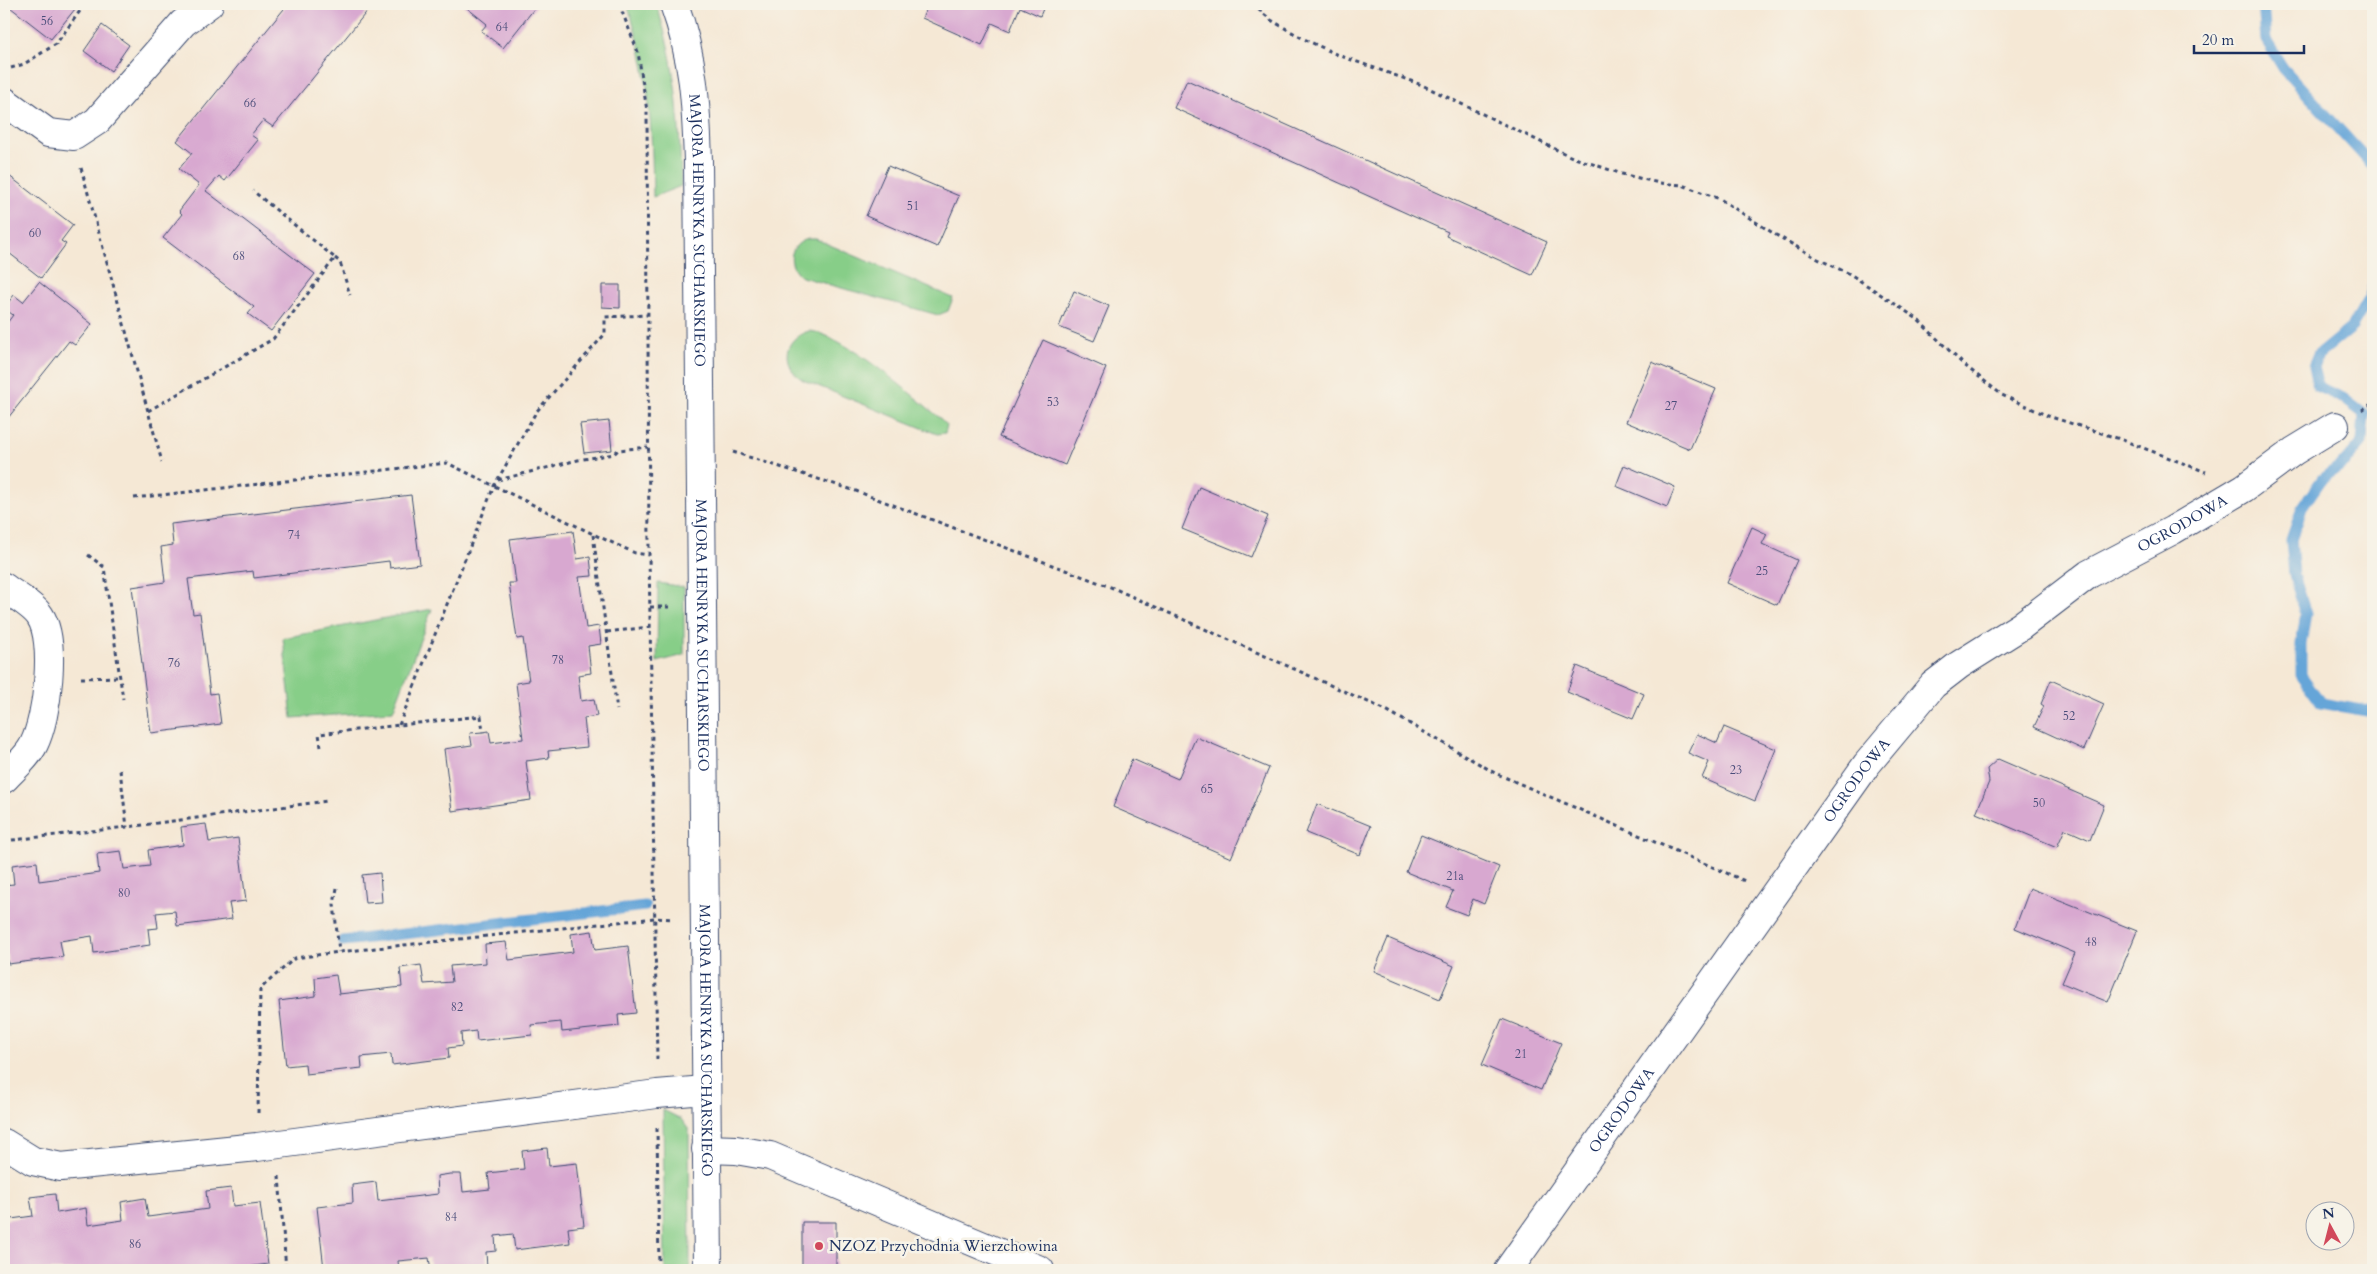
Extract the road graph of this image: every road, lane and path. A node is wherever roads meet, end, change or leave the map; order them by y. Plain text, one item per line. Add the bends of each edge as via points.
1 (85, 4) edge
2 (209, 4) edge
3 (620, 4) edge
4 (1252, 4) edge
5 (681, 6) edge
6 (4, 70) edge
7 (4, 101) edge
8 (74, 136) junction
9 (253, 191) dead end
10 (335, 258) junction
11 (350, 295) dead end
12 (647, 315) junction
13 (148, 411) junction
14 (2336, 426) dead end
15 (699, 442) junction
16 (648, 447) junction
17 (162, 462) dead end
18 (498, 480) junction
19 (494, 486) junction
20 (2244, 488) junction
21 (134, 498) dead end
22 (593, 534) junction
23 (88, 555) dead end
24 (649, 555) junction
25 (4, 587) edge
26 (650, 627) junction
27 (607, 632) junction
28 (120, 677) junction
29 (48, 678) junction
30 (123, 699) dead end
31 (617, 710) dead end
32 (399, 725) junction
33 (483, 732) dead end
34 (321, 747) dead end
35 (120, 770) dead end
36 (4, 779) edge
37 (327, 801) dead end
38 (127, 827) junction
39 (4, 841) edge
40 (337, 888) dead end
41 (1775, 893) junction
42 (655, 918) junction
43 (704, 920) junction
44 (340, 952) junction
45 (705, 1090) junction
46 (657, 1094) junction
47 (4, 1143) edge
48 (267, 1146) junction
49 (706, 1149) junction
50 (286, 1270) edge
51 (659, 1270) edge
52 (708, 1270) edge
53 (1040, 1270) edge
54 (1508, 1270) edge

1 - 6 path via 56,44 24,64
2 - 8 street via 183,23 97,121
3 - 12 path via 638,52 647,111
4 - 20 path via 1271,20 1309,42 1422,84 1572,158 1622,174 1682,185 1720,198 1776,236 1850,274 1916,318 1963,364 2002,395 2048,416 2120,439
5 - 15 street, MAJORA HENRYKA SUCHARSKIEGO via 696,107
7 - 8 street via 48,133
8 - 13 path
9 - 10 path
10 - 11 path via 340,262
10 - 13 path via 273,338
12 - 16 path
12 - 18 path via 605,317 605,334 536,412
13 - 17 path
14 - 20 street, OGRODOWA via 2294,451
15 - 41 path via 856,492 1113,588 1386,710 1495,773
15 - 43 street, MAJORA HENRYKA SUCHARSKIEGO
16 - 18 path via 618,450 614,454
16 - 24 path
18 - 19 path
19 - 21 path via 447,463
19 - 22 path
19 - 32 path
20 - 41 street, OGRODOWA via 2089,574 2022,626 1933,685 1867,764
22 - 24 path
22 - 27 path
23 - 28 path via 104,567
24 - 26 path
25 - 29 street via 40,615 47,633
26 - 27 path
26 - 42 path
27 - 31 path
28 - 29 path
28 - 30 path
29 - 36 street via 46,709 33,747
32 - 33 path via 481,716
32 - 34 path via 319,734
35 - 38 path
37 - 38 path
38 - 39 path
40 - 44 path via 334,904
41 - 54 street, OGRODOWA
42 - 43 path
42 - 44 path
42 - 46 path
43 - 45 street, MAJORA HENRYKA SUCHARSKIEGO
44 - 48 path via 295,958 260,989
45 - 46 street
45 - 49 street, MAJORA HENRYKA SUCHARSKIEGO
46 - 48 street
46 - 51 path
47 - 48 street via 32,1161 61,1166
48 - 50 path
49 - 52 street, MAJORA HENRYKA SUCHARSKIEGO
49 - 53 street via 770,1156

